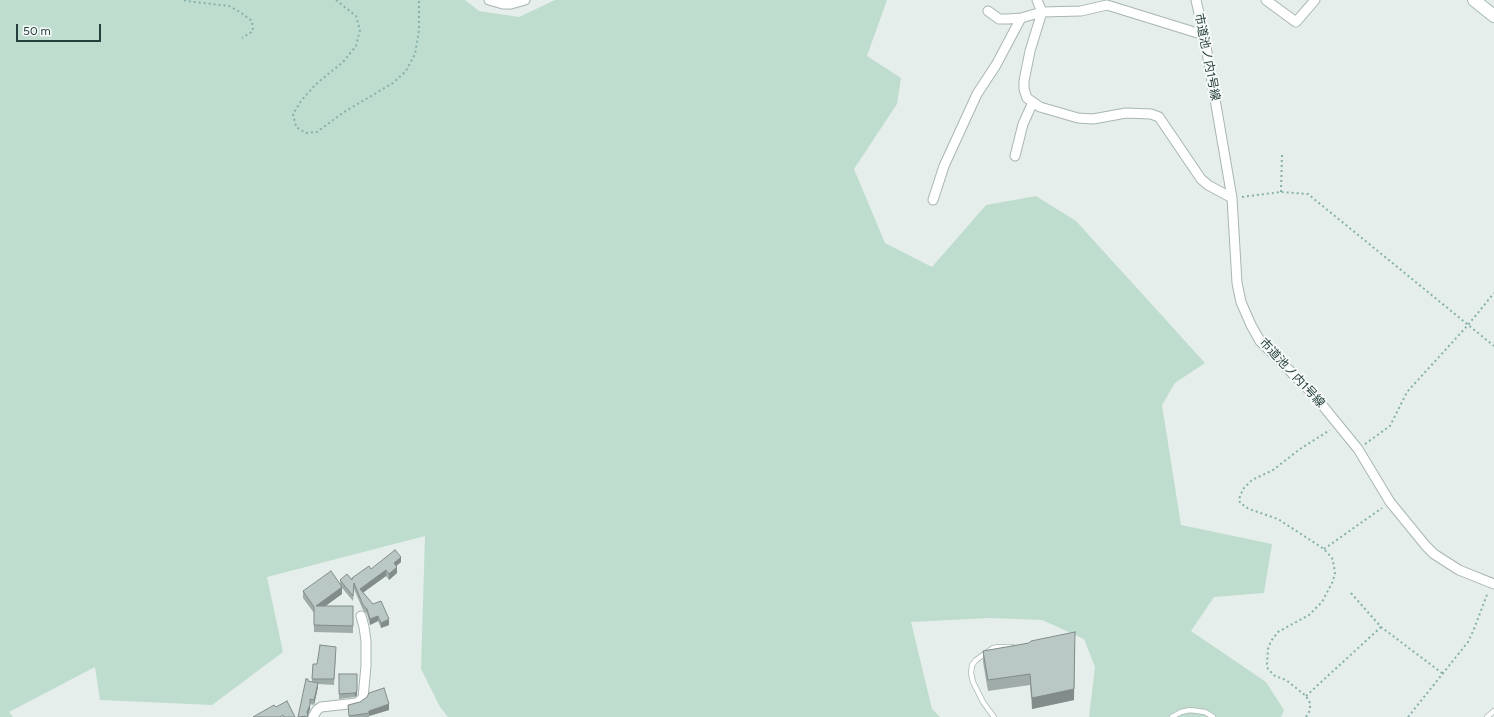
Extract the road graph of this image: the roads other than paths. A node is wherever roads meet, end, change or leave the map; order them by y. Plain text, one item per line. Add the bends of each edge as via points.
1 (489, 0) edge
2 (525, 0) edge
3 (1037, 0) edge
4 (1196, 0) edge
5 (1266, 0) edge
6 (1315, 0) edge
7 (1474, 0) edge
8 (988, 11) dead end
9 (1042, 12) junction
10 (1494, 16) edge
11 (1021, 18) junction
12 (1204, 34) junction
13 (1033, 102) junction
14 (1015, 156) dead end
15 (1232, 198) junction
16 (933, 200) dead end
17 (1492, 584) edge
18 (361, 616) dead end
19 (1015, 648) edge
20 (1494, 711) edge
21 (313, 717) edge
22 (994, 717) edge
23 (1172, 717) edge
24 (1213, 717) edge
25 (1487, 717) edge

1 - 2 street via 503,4
3 - 9 street
4 - 12 street, 市道池ノ内1号線
5 - 6 street via 1296,22
7 - 10 street
8 - 11 street via 999,19
9 - 11 street
9 - 12 street via 1081,11 1107,6
9 - 13 street via 1024,81 1027,98
11 - 16 street via 977,94 944,166
12 - 15 street, 市道池ノ内1号線
13 - 14 street via 1023,124
13 - 15 street via 1052,111 1078,118 1093,119 1126,113 1151,114 1158,117 1201,179
15 - 17 street, 市道池ノ内1号線 via 1240,302 1260,341 1339,425 1358,449 1390,502 1426,546 1459,570
18 - 21 street via 366,641 363,698 357,703 321,708
19 - 22 lane via 993,648 972,665 972,682
20 - 25 lane
23 - 24 lane via 1190,710 1205,712

